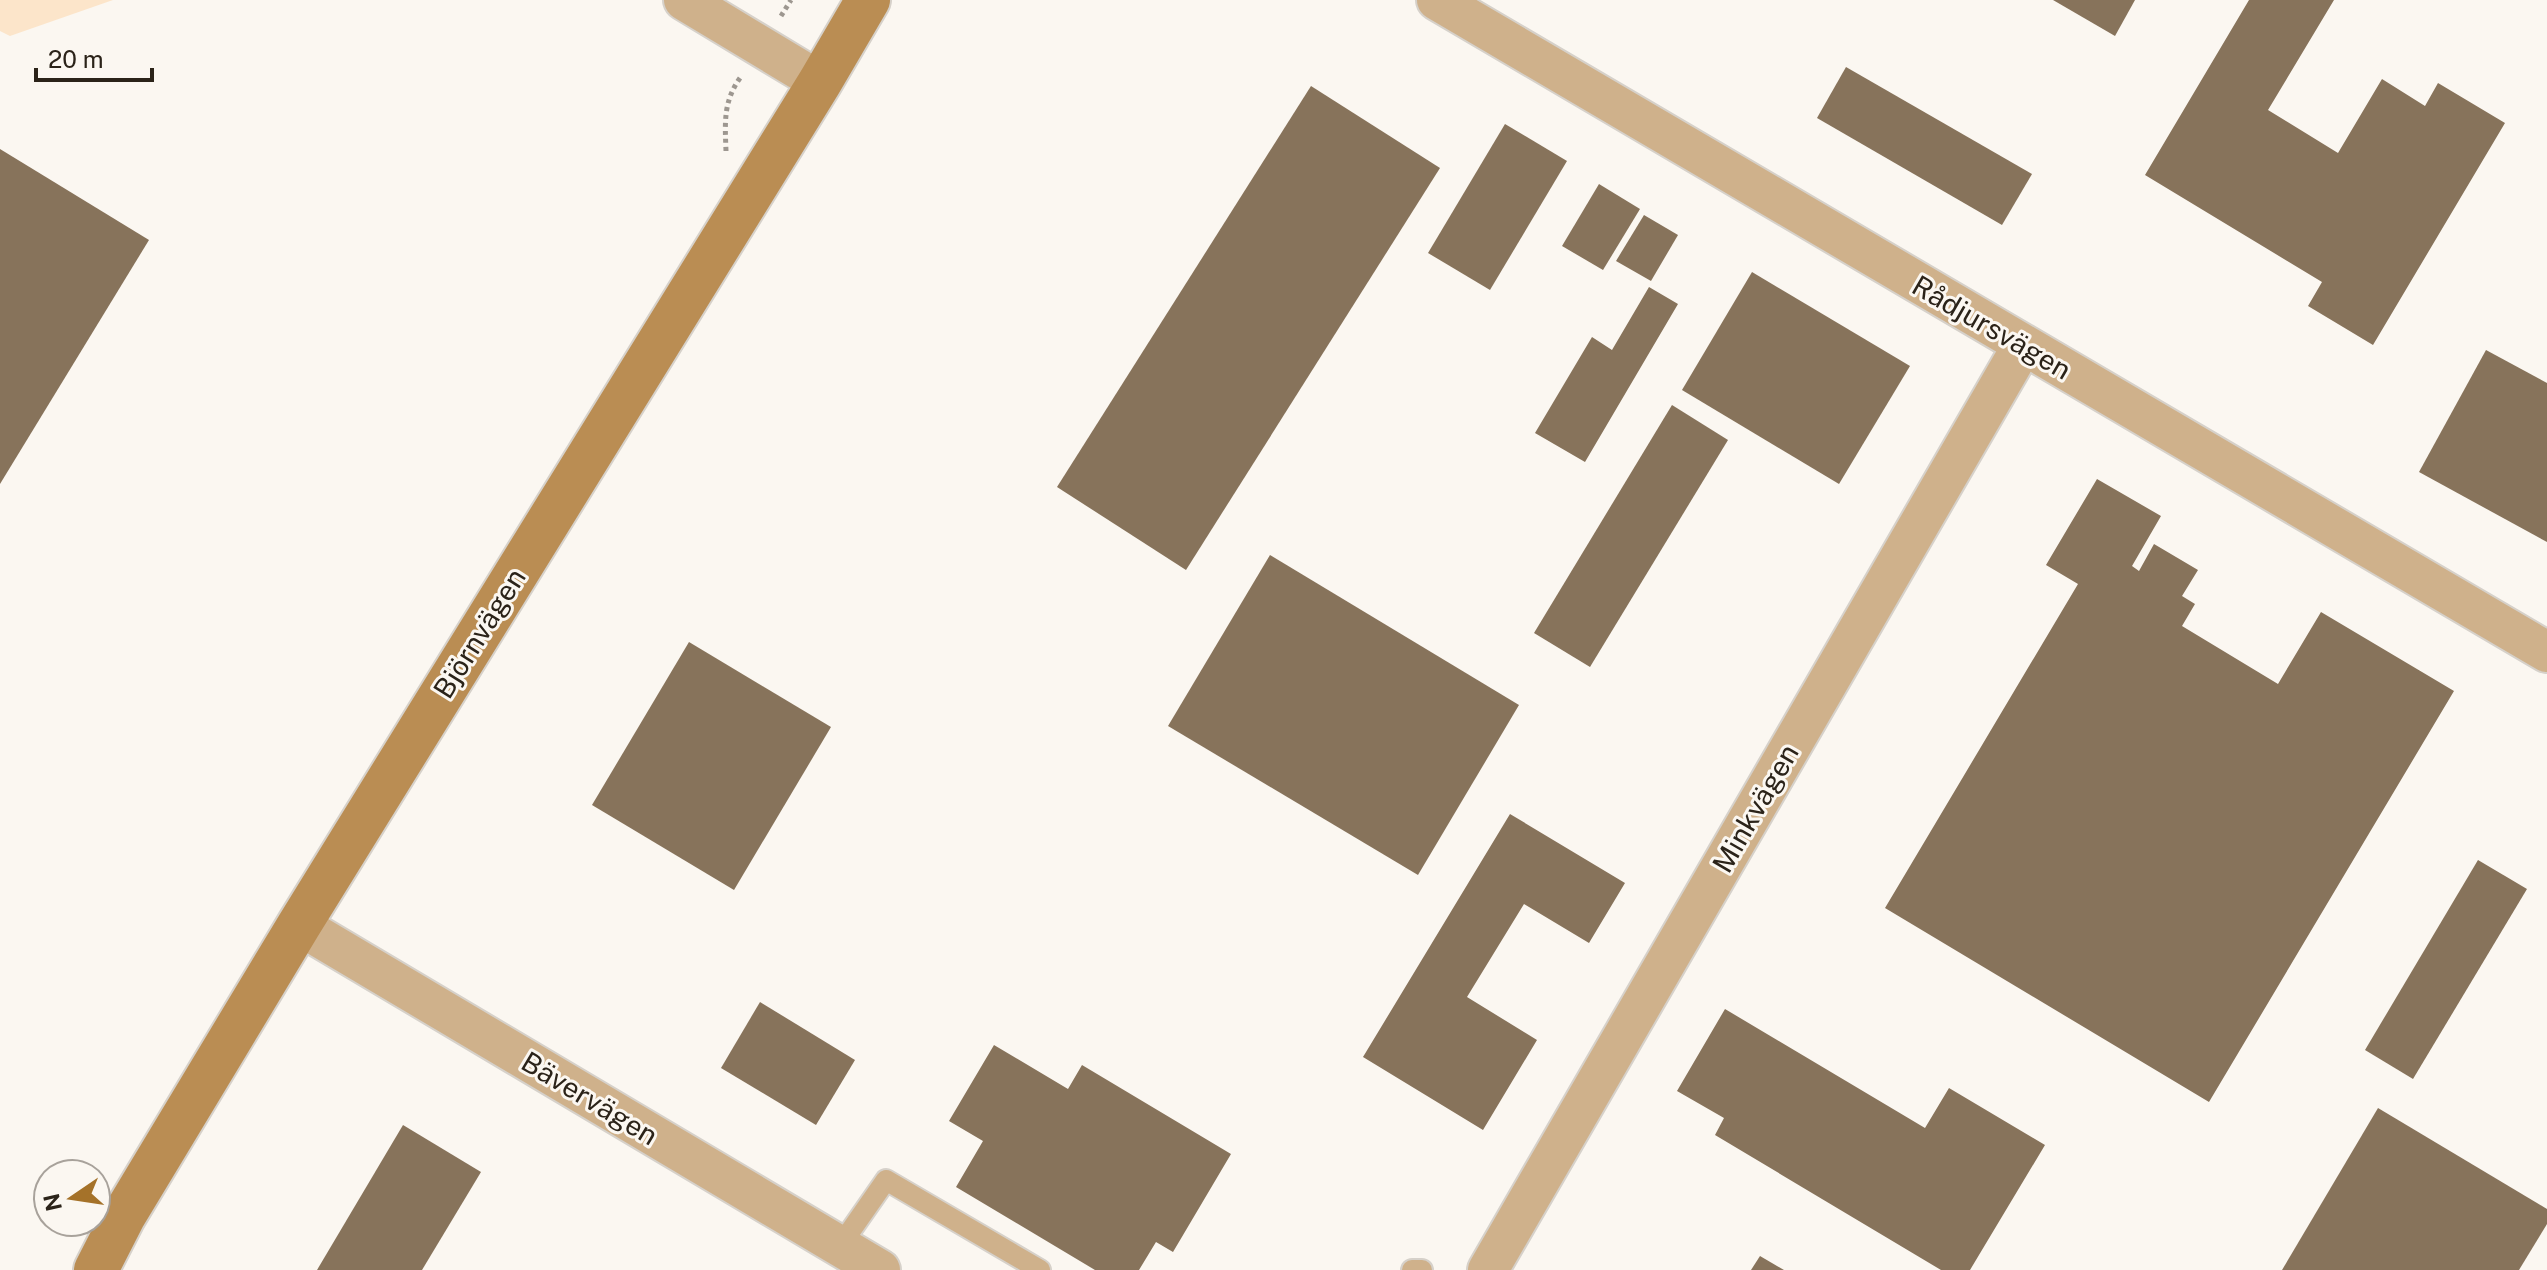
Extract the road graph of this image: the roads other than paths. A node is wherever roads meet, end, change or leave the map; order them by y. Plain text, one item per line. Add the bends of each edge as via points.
1 (684, 0) edge
2 (868, 0) edge
3 (1437, 0) edge
4 (820, 82) junction
5 (2023, 345) junction
6 (2547, 652) edge
7 (299, 925) junction
8 (840, 1246) junction
9 (96, 1270) edge
10 (880, 1270) edge
11 (1040, 1270) edge
12 (1412, 1270) edge
13 (1422, 1270) edge
14 (1488, 1270) edge

1 - 4 street
2 - 4 street, Björnvägen
3 - 5 street, Rådjursvägen
4 - 7 street, Björnvägen
5 - 6 street, Rådjursvägen
5 - 14 street, Minkvägen
7 - 8 street, Bävervägen
7 - 9 street, Björnvägen
8 - 10 street, Bävervägen
8 - 11 lane via 886,1180
12 - 13 lane

